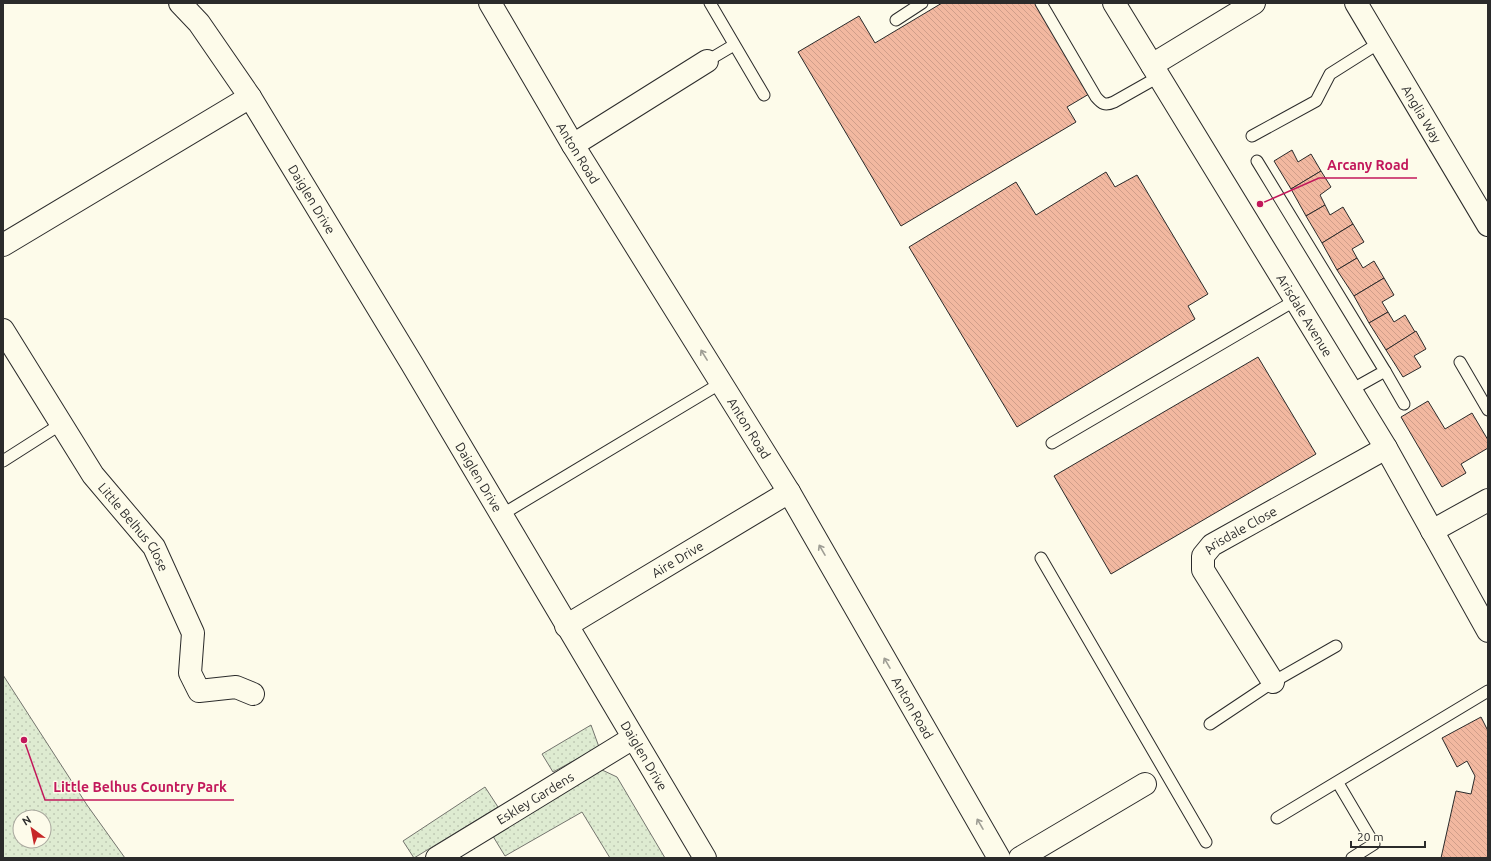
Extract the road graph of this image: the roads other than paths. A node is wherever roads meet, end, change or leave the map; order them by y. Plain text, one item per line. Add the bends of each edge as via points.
1 (180, 3) edge
2 (490, 3) edge
3 (710, 3) edge
4 (922, 3) edge
5 (1041, 3) edge
6 (1114, 3) edge
7 (1254, 3) edge
8 (1356, 3) edge
9 (896, 20) dead end
10 (1379, 43) junction
11 (734, 45) junction
12 (707, 61) joint
13 (1156, 70) junction
14 (764, 95) dead end
15 (250, 97) junction
16 (1252, 136) dead end
17 (573, 145) junction
18 (1257, 161) dead end
19 (1488, 225) edge
20 (3, 245) edge
21 (1296, 300) junction
22 (3, 330) edge
23 (1460, 362) dead end
24 (1385, 371) junction
25 (721, 383) junction
26 (1350, 390) junction
27 (1404, 404) dead end
28 (1488, 410) edge
29 (61, 424) junction
30 (1052, 443) dead end
31 (1386, 448) junction
32 (3, 461) edge
33 (789, 492) junction
34 (1488, 500) edge
35 (501, 515) junction
36 (1432, 530) junction
37 (1040, 558) dead end
38 (566, 626) junction
39 (1488, 631) edge
40 (1336, 646) dead end
41 (1273, 682) junction
42 (1488, 691) edge
43 (253, 694) dead end
44 (1210, 724) dead end
45 (633, 738) junction
46 (1155, 778) junction
47 (1338, 783) junction
48 (1277, 818) dead end
49 (1206, 842) dead end
50 (437, 858) edge
51 (705, 858) edge
52 (999, 858) edge
53 (1020, 858) edge
54 (1352, 858) edge

1 - 15 street, Daiglen Drive via 199,23
2 - 17 street, Anton Road
3 - 11 lane
4 - 9 lane
5 - 13 lane via 1102,104 1114,102
6 - 13 street, Arisdale Avenue
7 - 13 street
8 - 10 street, Anglia Way
10 - 16 lane via 1330,74 1316,101
10 - 19 street, Anglia Way
11 - 12 lane
11 - 14 lane
12 - 17 street
13 - 21 street, Arisdale Avenue
15 - 20 street
15 - 35 street, Daiglen Drive
25 -> 17 street, Anton Road
18 - 24 lane
21 - 26 street, Arisdale Avenue
21 - 30 lane
22 - 29 street, Little Belhus Close
23 - 28 lane
24 - 26 lane
24 - 27 lane
25 - 33 street, Anton Road
25 - 35 lane
26 - 31 street, Arisdale Avenue
29 - 32 lane
29 - 43 street, Little Belhus Close via 93,475 154,547 193,633 190,673 199,691 236,687
31 - 36 street, Arisdale Avenue
31 - 41 street, Arisdale Close via 1212,545 1203,556 1203,570
33 - 38 street, Aire Drive
52 -> 33 street, Anton Road
34 - 36 street
35 - 38 street, Daiglen Drive
36 - 39 street, Arisdale Avenue
37 - 46 lane
38 - 45 street, Daiglen Drive
40 - 41 lane
41 - 44 lane
42 - 47 lane
45 - 50 street, Eskley Gardens
45 - 51 street, Daiglen Drive
46 - 49 lane
46 - 53 street
47 - 48 lane
47 - 54 lane via 1374,844

